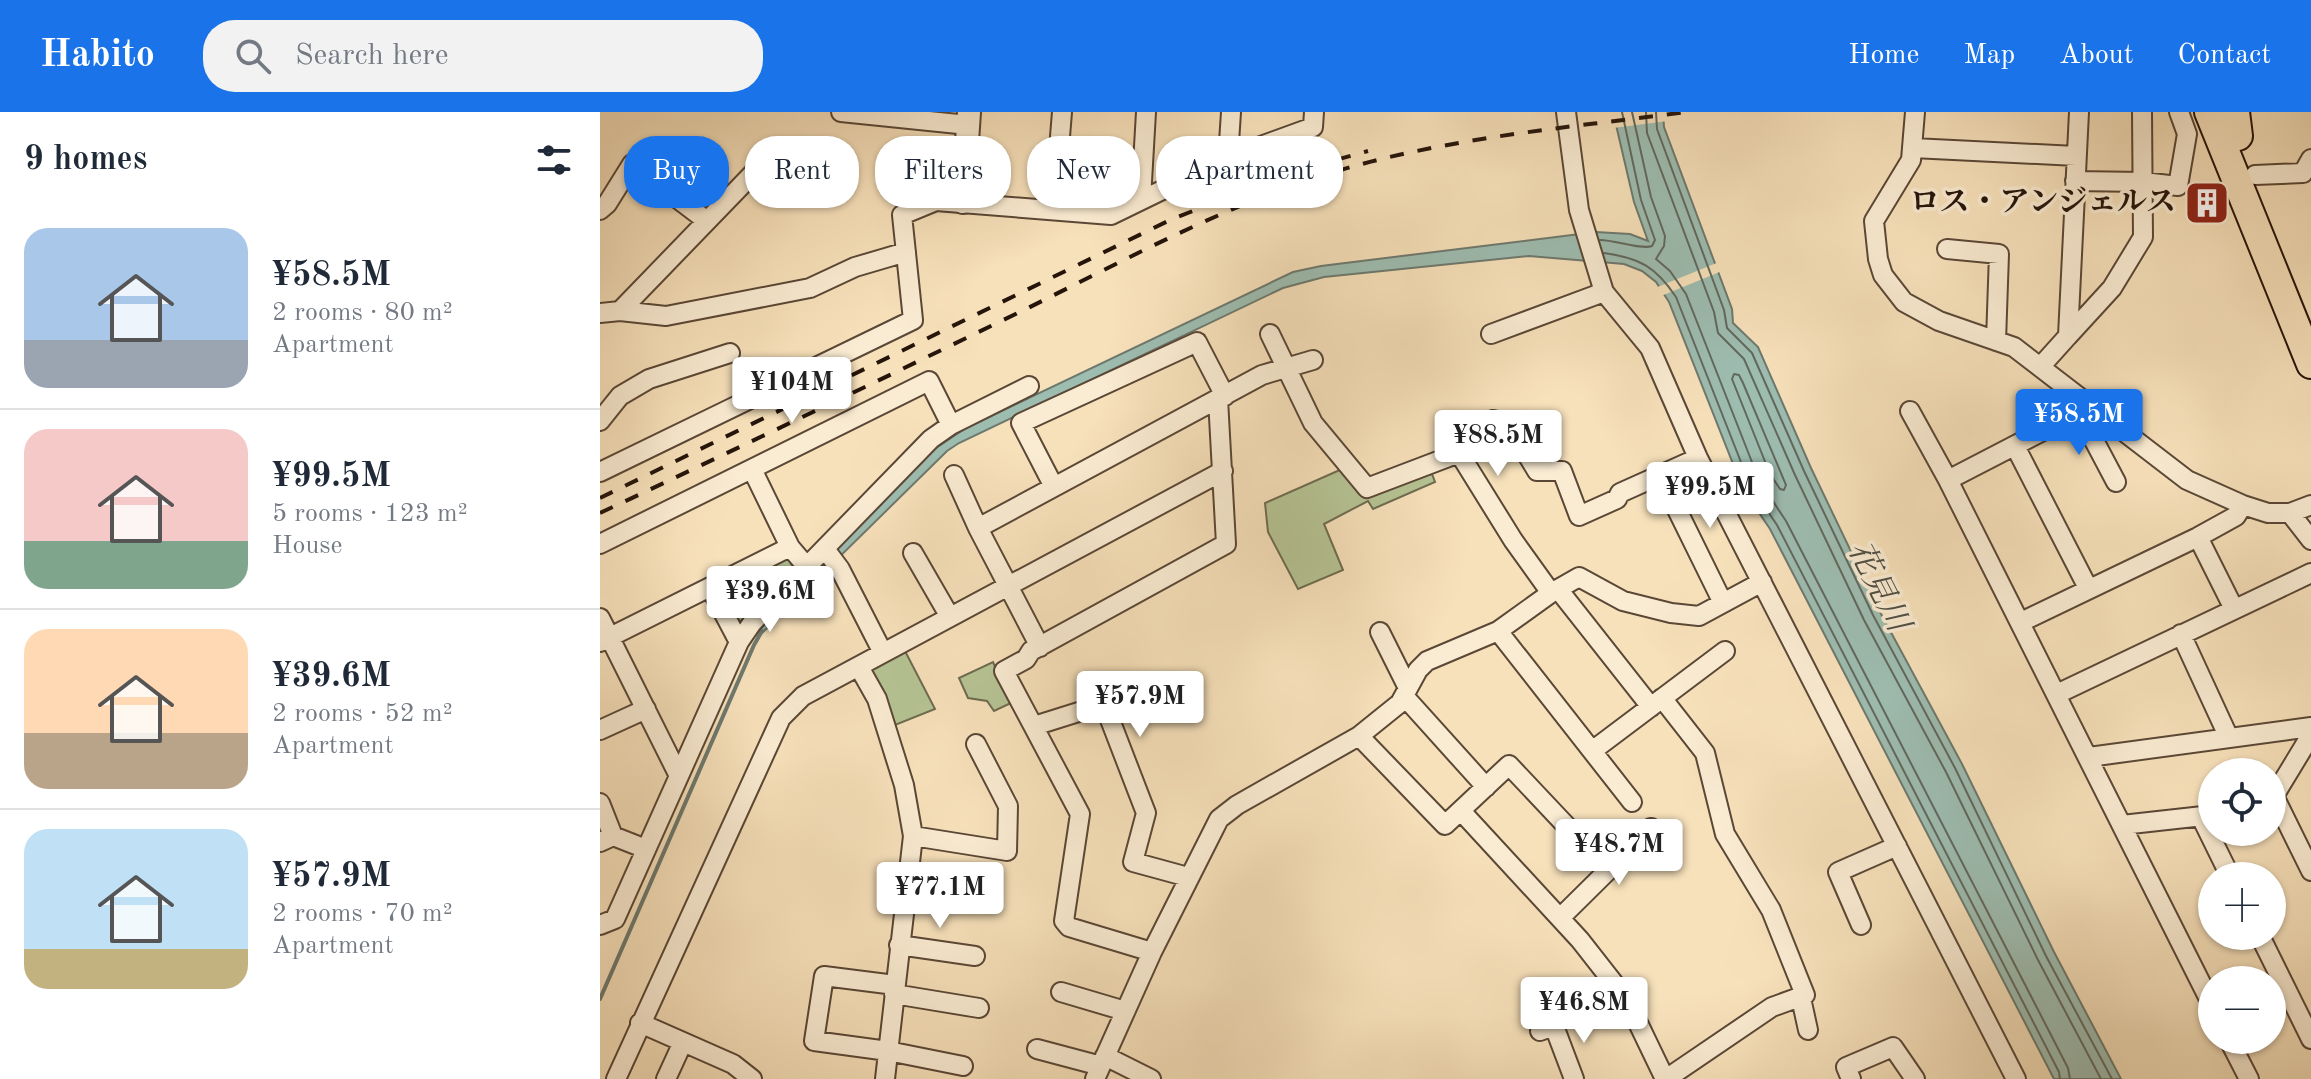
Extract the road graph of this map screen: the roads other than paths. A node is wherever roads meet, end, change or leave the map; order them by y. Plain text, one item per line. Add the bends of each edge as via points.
1 (841, 112) edge
2 (1062, 112) edge
3 (1146, 112) edge
4 (1231, 112) edge
5 (1314, 112) edge
6 (1566, 112) edge
7 (1915, 112) edge
8 (2079, 112) edge
9 (2142, 112) edge
10 (2179, 112) edge
11 (2202, 112) edge
12 (2209, 112) edge
13 (969, 118) edge
14 (2231, 126) edge
15 (1229, 136) edge
16 (1288, 136) edge
17 (1913, 148) junction
18 (2076, 156) junction
19 (2311, 159) edge
20 (2255, 175) junction
21 (2075, 181) junction
22 (745, 182) edge
23 (2143, 182) junction
24 (1156, 192) edge
25 (1141, 199) junction
26 (1011, 206) edge
27 (919, 208) edge
28 (600, 210) edge
29 (1054, 210) junction
30 (707, 221) junction
31 (1947, 249) dead end
32 (906, 252) junction
33 (1604, 292) junction
34 (620, 311) junction
35 (600, 313) edge
36 (2311, 315) edge
37 (1270, 334) dead end
38 (1491, 334) dead end
39 (2068, 336) junction
40 (1996, 341) junction
41 (730, 353) dead end
42 (1313, 360) dead end
43 (2311, 364) edge
44 (2041, 366) junction
45 (1287, 368) junction
46 (1029, 386) dead end
47 (1222, 397) junction
48 (2085, 409) junction
49 (1910, 411) dead end
50 (600, 421) edge
51 (951, 425) junction
52 (2015, 446) junction
53 (1459, 453) junction
54 (1698, 458) junction
55 (752, 469) junction
56 (1223, 471) junction
57 (600, 472) edge
58 (954, 475) dead end
59 (1660, 475) junction
60 (1948, 480) junction
61 (2116, 482) dead end
62 (1054, 487) junction
63 (2243, 505) junction
64 (2311, 505) edge
65 (2290, 513) junction
66 (978, 528) junction
67 (2198, 537) junction
68 (2311, 540) edge
69 (600, 544) edge
70 (790, 547) junction
71 (827, 551) junction
72 (913, 553) dead end
73 (807, 567) junction
74 (2311, 573) edge
75 (1762, 582) junction
76 (1009, 585) junction
77 (710, 587) junction
78 (2088, 588) junction
79 (1554, 591) junction
80 (1723, 603) junction
81 (2234, 609) junction
82 (950, 617) junction
83 (600, 618) edge
84 (2021, 622) junction
85 (1498, 631) junction
86 (1380, 632) dead end
87 (2181, 634) junction
88 (605, 640) edge
89 (739, 642) junction
90 (1040, 647) junction
91 (1725, 651) dead end
92 (883, 653) junction
93 (859, 667) junction
94 (1406, 692) junction
95 (2057, 694) junction
96 (1656, 703) junction
97 (646, 709) junction
98 (1034, 726) junction
99 (2311, 727) edge
100 (600, 730) edge
101 (2311, 735) edge
102 (1359, 736) junction
103 (2229, 738) junction
104 (976, 744) dead end
105 (1592, 751) junction
106 (2089, 757) junction
107 (678, 774) junction
108 (2286, 776) edge
109 (1486, 787) junction
110 (1632, 802) dead end
111 (600, 803) edge
112 (1461, 811) junction
113 (2198, 817) edge
114 (2286, 822) edge
115 (2122, 825) junction
116 (1651, 828) dead end
117 (913, 836) junction
118 (607, 839) edge
119 (1897, 846) junction
120 (646, 849) junction
121 (1607, 869) junction
122 (2311, 871) edge
123 (1188, 877) junction
124 (1560, 918) junction
125 (600, 925) edge
126 (1861, 925) dead end
127 (899, 945) junction
128 (2267, 950) edge
129 (1152, 952) junction
130 (975, 956) dead end
131 (2198, 977) edge
132 (895, 989) junction
133 (1061, 992) dead end
134 (1801, 998) junction
135 (979, 1008) dead end
136 (1125, 1011) junction
137 (640, 1023) junction
138 (1808, 1030) dead end
139 (1540, 1031) dead end
140 (2311, 1039) edge
141 (683, 1042) junction
142 (1037, 1049) dead end
143 (888, 1051) junction
144 (2236, 1054) edge
145 (726, 1061) junction
146 (963, 1066) dead end
147 (1101, 1067) edge
148 (616, 1079) edge
149 (666, 1079) edge
150 (719, 1079) edge
151 (752, 1079) edge
152 (885, 1079) edge
153 (1151, 1079) edge
154 (1574, 1079) edge
155 (1665, 1079) edge
156 (1851, 1079) edge
157 (1915, 1079) edge
158 (2016, 1079) edge
159 (2249, 1079) edge

1 - 13 street
2 - 29 street
3 - 25 street
4 - 15 street
5 - 16 street via 1313,127
6 - 33 street via 1579,210
7 - 17 street
8 - 18 street
9 - 23 street
10 - 23 street via 2187,134 2178,186
11 - 14 highway
12 - 14 highway
14 - 20 highway
14 - 43 highway
17 - 18 street
17 - 40 street via 1874,221 1883,275 1904,302 1921,313
18 - 21 street
19 - 20 street via 2303,173
20 - 36 highway
21 - 23 street
21 - 39 street
22 - 30 street
23 - 39 street via 2143,237 2112,288
24 - 25 street
25 - 29 street via 1111,215
26 - 29 street
27 - 32 street via 902,215
28 - 30 street via 632,164
30 - 34 street
31 - 40 street via 1999,254
32 - 34 street via 810,288 666,316
32 - 57 street via 913,320
33 - 38 street
33 - 54 street via 1650,348
34 - 35 street
37 - 45 street
39 - 44 street
40 - 44 street
41 - 50 street via 649,379 620,396
42 - 45 street
44 - 48 street
45 - 47 street
45 - 53 street via 1313,423 1367,488
46 - 51 street
47 - 56 street
47 - 62 street
47 - 62 street via 1197,342 1021,423
48 - 52 street
48 - 61 street
48 - 63 street via 2187,480
49 - 60 street
51 - 55 street via 929,381
51 - 71 street via 931,439
52 - 60 street
52 - 78 street
53 - 59 street via 1493,420 1508,423 1537,471 1562,471 1579,516
53 - 79 street via 1513,540
54 - 59 street
54 - 75 street
55 - 69 street
55 - 70 street
56 - 76 street
56 - 90 street via 1226,544
58 - 66 street
59 - 80 street
60 - 84 street
62 - 66 street
63 - 65 street
63 - 67 street via 2236,516
64 - 65 street
65 - 68 street
66 - 76 street
67 - 78 street
67 - 81 street
70 - 73 street
70 - 77 street
71 - 73 street
71 - 92 street
72 - 82 street
73 - 89 street
74 - 81 street
75 - 80 street
75 - 119 street
76 - 82 street
76 - 90 street
77 - 88 street
77 - 89 street
78 - 84 street
79 - 80 street via 1579,577 1623,601 1683,615 1699,616
79 - 85 street
79 - 96 street
81 - 87 street
82 - 92 street
83 - 88 street
84 - 95 street
85 - 94 street via 1427,661
85 - 105 street
86 - 94 street
87 - 95 street
87 - 103 street
88 - 97 street
89 - 107 street
90 - 98 street via 1004,671
91 - 96 street
92 - 93 street
93 - 117 street via 881,713 904,785
93 - 137 street via 803,696 781,718
94 - 102 street
94 - 109 street
95 - 106 street
96 - 105 street
96 - 134 street via 1705,753 1725,834 1771,910 1805,995
97 - 100 street
97 - 107 street
98 - 123 street via 1104,704 1146,813 1133,862
98 - 129 street via 1080,814 1064,921
99 - 103 street
101 - 108 street
102 - 112 street via 1445,825
102 - 123 street via 1219,819
103 - 106 street
104 - 117 street via 1008,806 1007,851
105 - 110 street
106 - 115 street
107 - 120 street
109 - 112 street
109 - 121 street via 1509,765
111 - 118 street
112 - 124 street
113 - 115 street
114 - 122 street
115 - 131 street
116 - 121 street
117 - 127 street
118 - 120 street
119 - 126 street via 1838,872
119 - 158 street
120 - 125 street via 615,919
121 - 124 street
123 - 129 street
124 - 155 street via 1627,1000
127 - 130 street
127 - 132 street
128 - 140 street
129 - 136 street
132 - 135 street
132 - 143 street
132 - 143 street via 824,976 814,1041
133 - 136 street
134 - 138 street
134 - 155 street via 1772,1007
136 - 147 street
137 - 141 street
137 - 148 street
139 - 154 street via 1554,1026
141 - 145 street
141 - 149 street
142 - 147 street
143 - 146 street
143 - 152 street
144 - 159 street
145 - 150 street
145 - 151 street
147 - 153 street
156 - 157 street via 1846,1067 1893,1047

